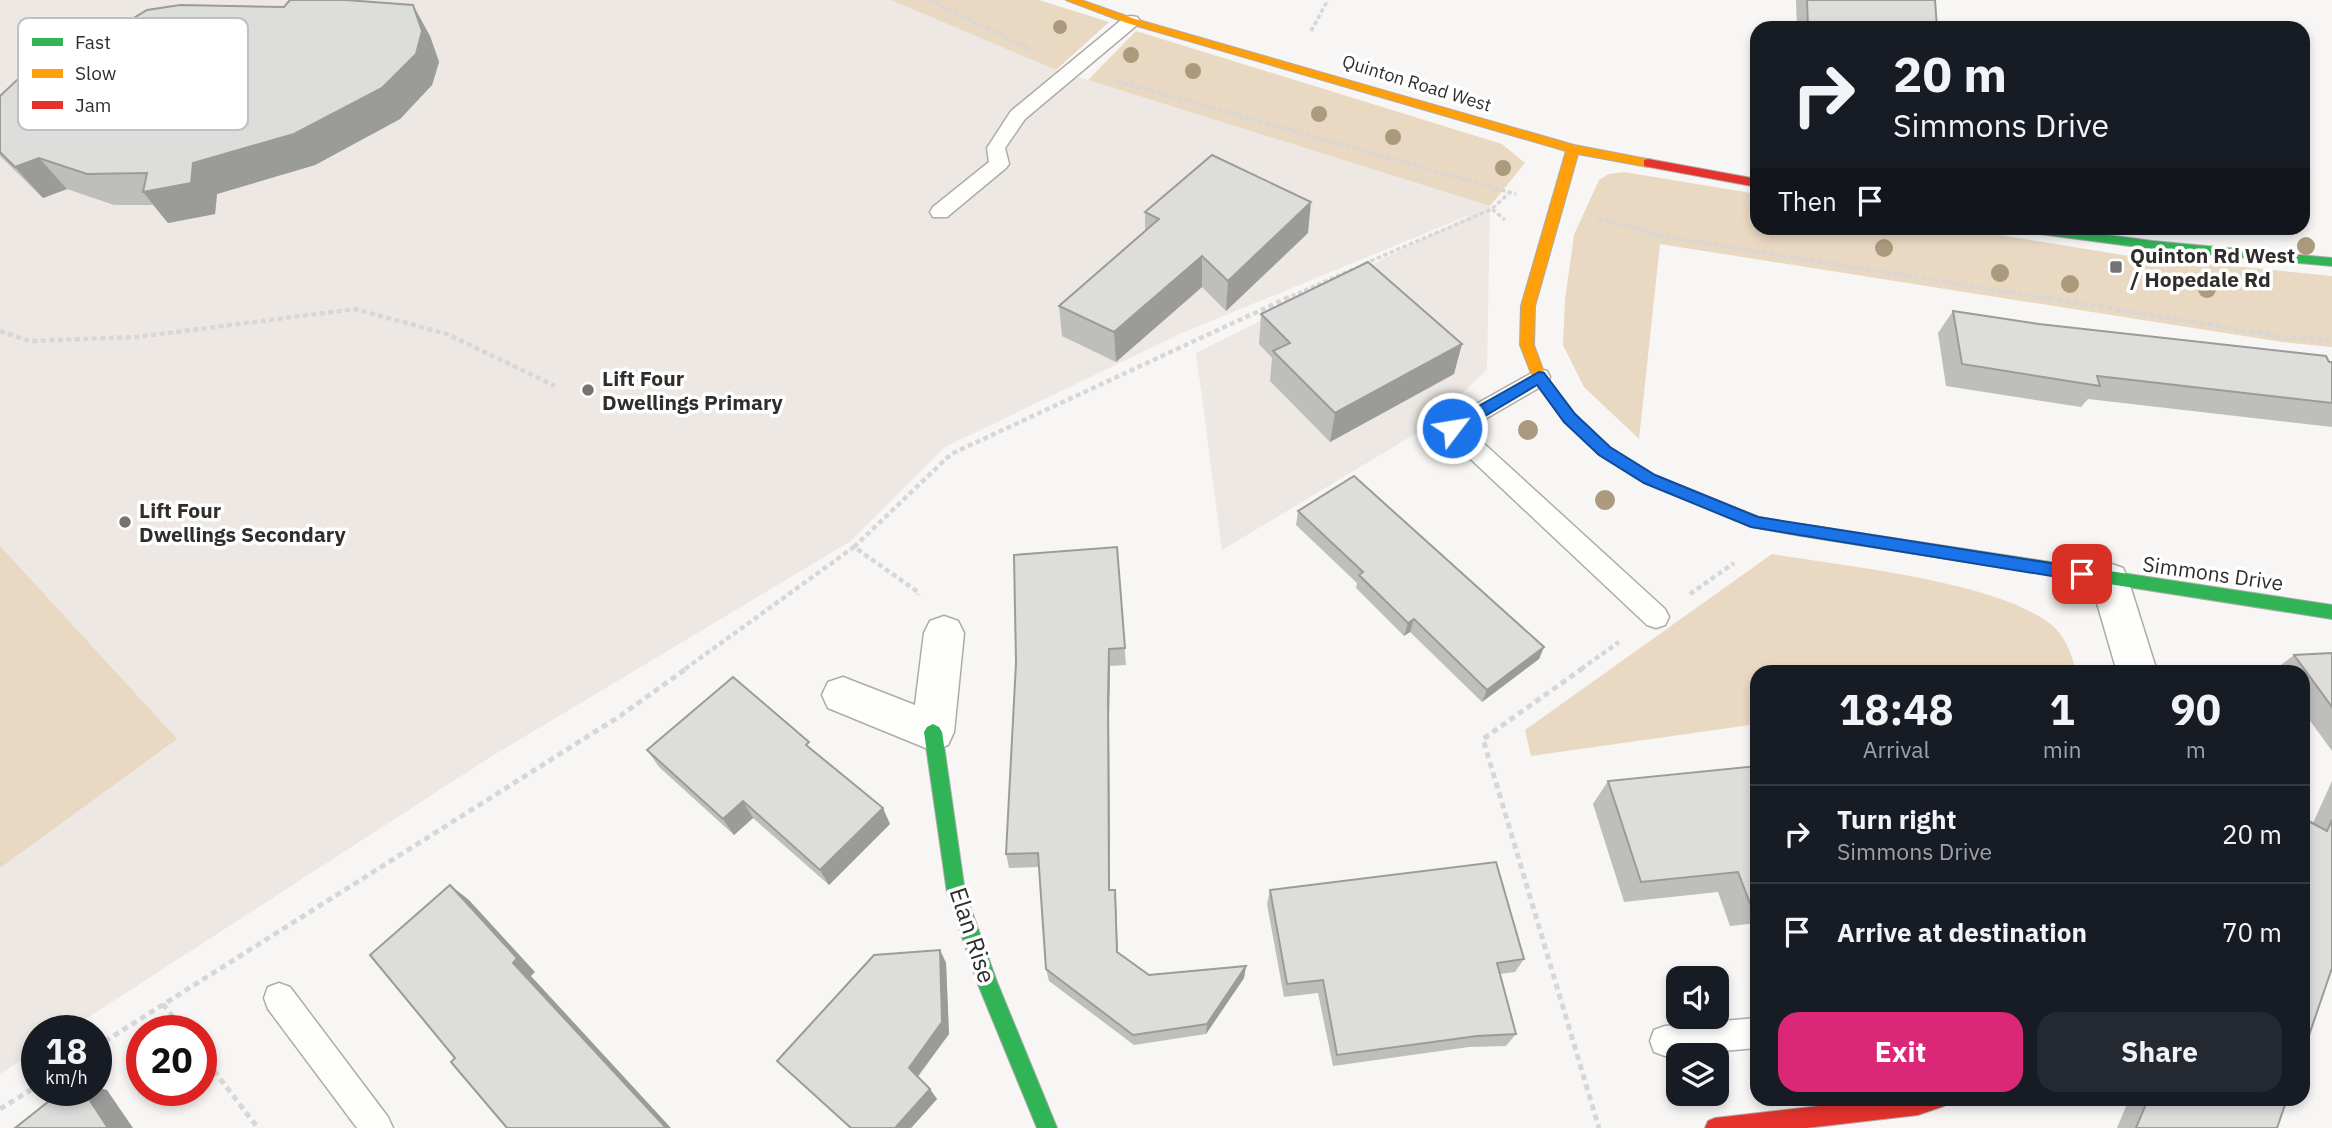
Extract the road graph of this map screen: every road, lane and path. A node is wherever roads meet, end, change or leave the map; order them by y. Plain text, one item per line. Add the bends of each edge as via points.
1 (929, 0) edge
2 (1071, 0) edge
3 (1131, 21) junction
4 (1074, 69) junction
5 (1573, 149) junction
6 (1750, 182) edge
7 (1510, 193) junction
8 (1556, 206) junction
9 (1492, 209) junction
10 (940, 212) dead end
11 (1505, 220) dead end
12 (2078, 235) edge
13 (2332, 262) edge
14 (1361, 266) junction
15 (1369, 274) edge
16 (0, 331) edge
17 (2332, 340) edge
18 (1539, 377) junction
19 (555, 386) dead end
20 (1756, 523) junction
21 (854, 547) junction
22 (2109, 579) junction
23 (2332, 612) edge
24 (1656, 617) junction
25 (932, 619) joint
26 (2135, 665) edge
27 (843, 695) dead end
28 (933, 732) junction
29 (279, 998) dead end
30 (163, 1003) junction
31 (172, 1015) edge
32 (1750, 1034) edge
33 (112, 1036) edge
34 (1665, 1041) dead end
35 (217, 1075) edge
36 (21, 1096) edge
37 (1875, 1106) edge
38 (0, 1110) edge
39 (258, 1128) edge
40 (377, 1128) edge
41 (1047, 1128) edge
42 (1599, 1128) edge
43 (1714, 1128) edge

1 - 4 path
2 - 3 street, Quinton Road West
3 - 4 lane
3 - 5 street, Quinton Road West
4 - 7 path
4 - 10 lane via 1018,116 996,148 999,164
5 - 6 street, Quinton Road West
5 - 8 street, Simmons Drive
7 - 8 path
7 - 9 path
8 - 17 path via 1667,237 2286,337
8 - 18 street, Simmons Drive via 1528,306 1528,345
9 - 11 path
9 - 14 path
12 - 13 street
14 - 15 path
14 - 21 path via 951,454
16 - 19 path via 29,341 137,337 355,309 447,334
18 - 20 street, Simmons Drive via 1570,418 1604,451 1650,479
18 - 24 lane via 1452,428
20 - 22 street, Simmons Drive
20 - 24 path via 1737,561
21 - 25 path via 918,592
21 - 30 path via 620,716
22 - 23 street, Simmons Drive
22 - 26 street
24 - 42 path via 1483,739
25 - 28 street, Elan Rise
27 - 28 street
28 - 41 street, Elan Rise via 956,892
29 - 40 lane
30 - 31 path
30 - 33 path
32 - 34 lane
35 - 39 path
36 - 38 path
37 - 43 street

